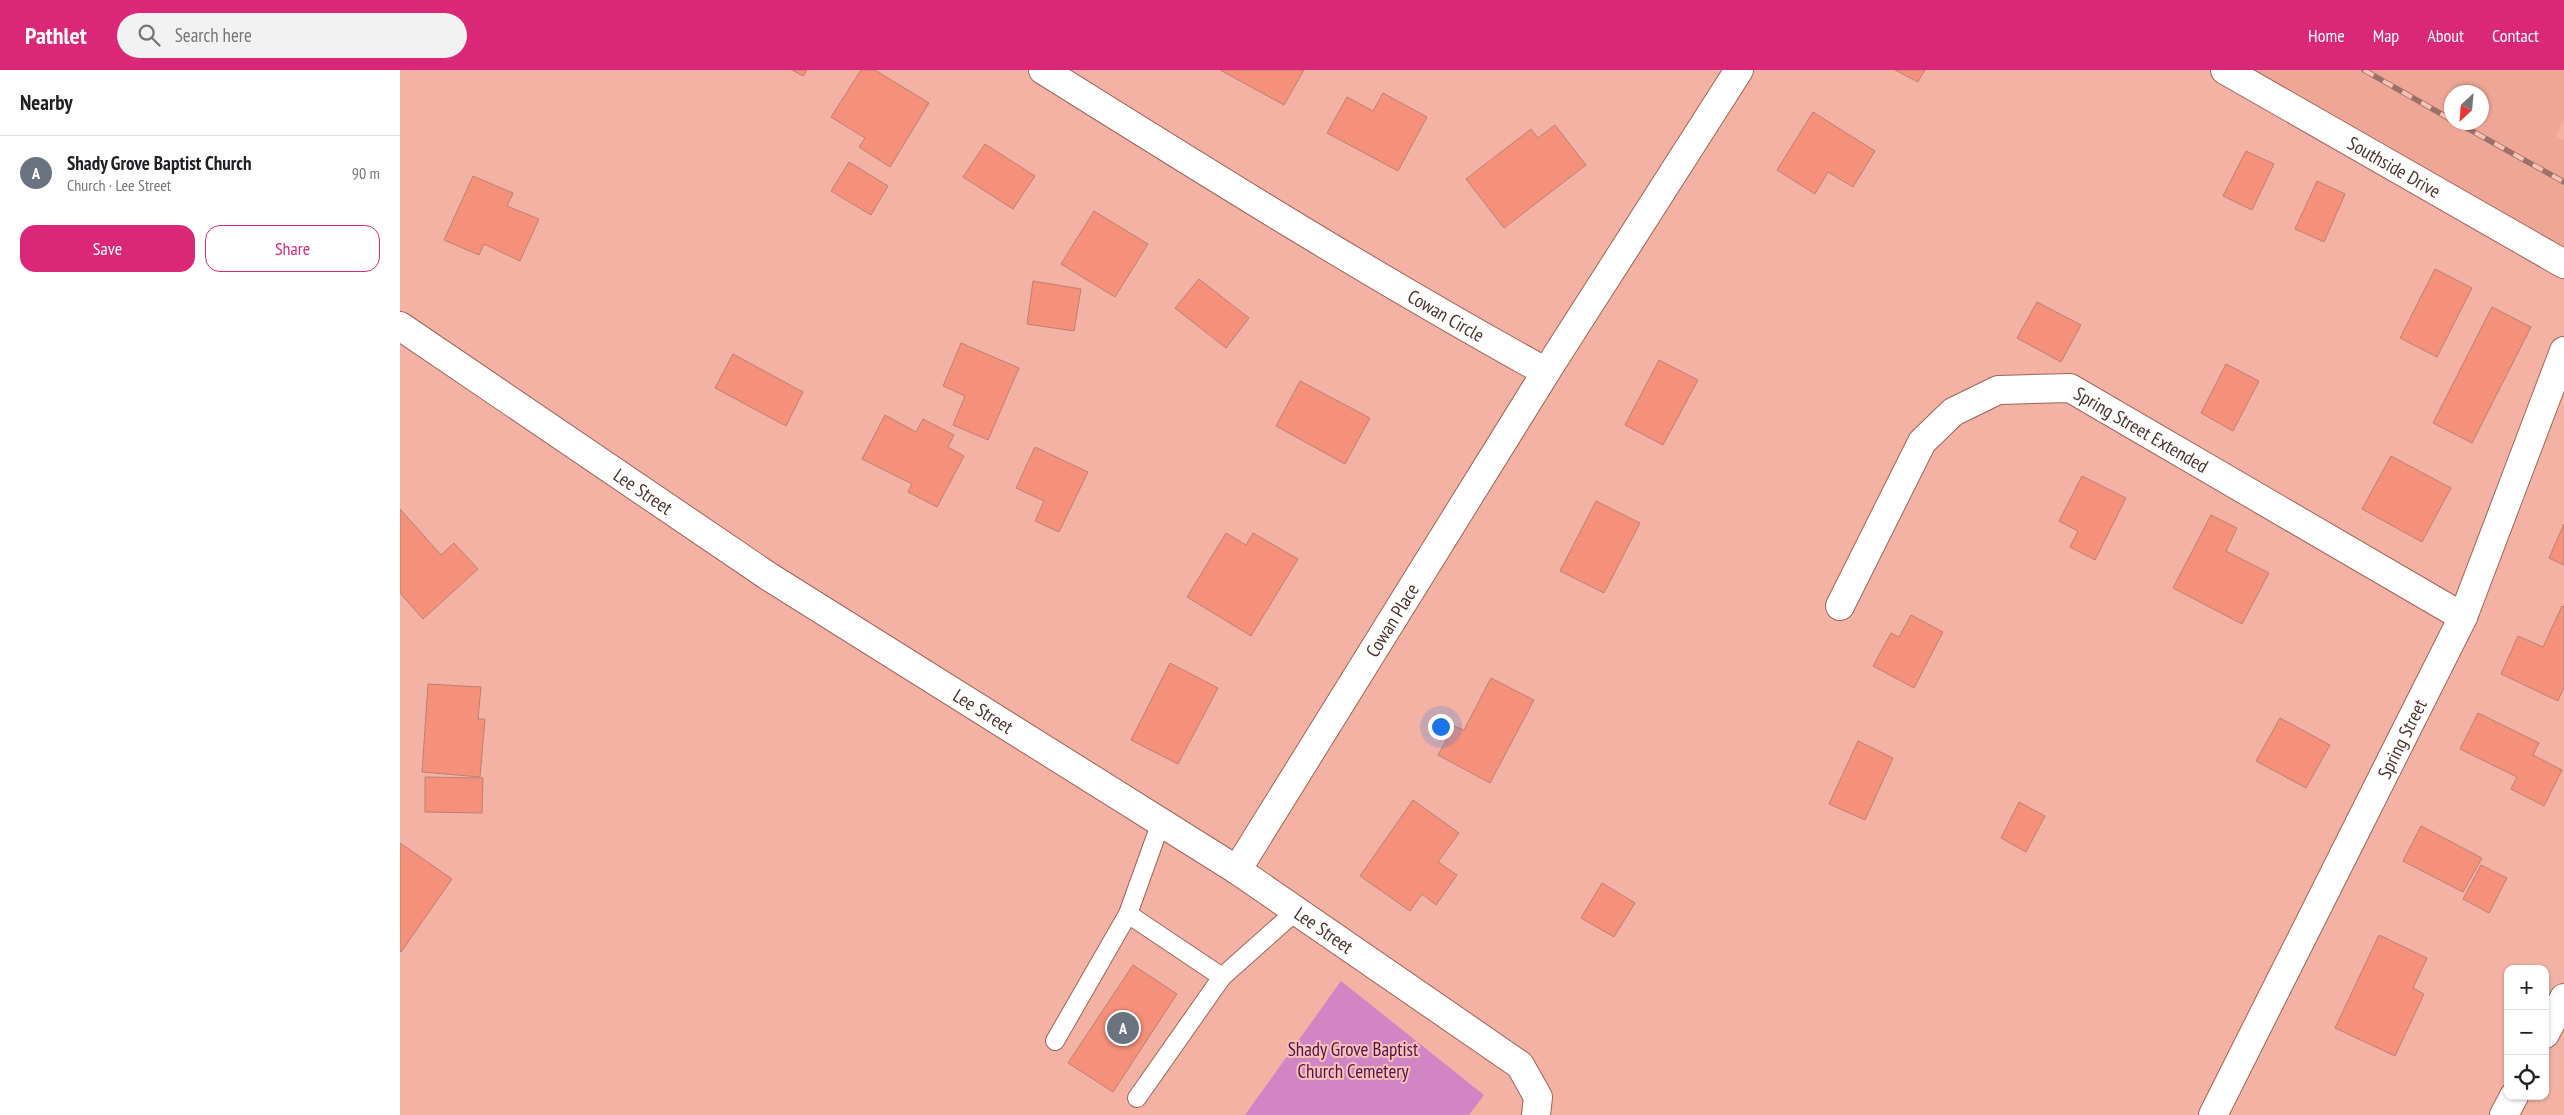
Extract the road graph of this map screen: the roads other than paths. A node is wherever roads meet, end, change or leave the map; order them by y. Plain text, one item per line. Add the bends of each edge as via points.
1 (1043, 70) edge
2 (1739, 70) edge
3 (2225, 70) edge
4 (2564, 264) edge
5 (400, 326) edge
6 (2564, 351) edge
7 (1546, 372) junction
8 (1840, 606) dead end
9 (2463, 617) junction
10 (1161, 822) junction
11 (1237, 870) junction
12 (1296, 911) junction
13 (1128, 914) junction
14 (1222, 977) junction
15 (2564, 998) edge
16 (2549, 1026) edge
17 (1055, 1040) dead end
18 (1137, 1098) dead end
19 (2512, 1100) edge
20 (1536, 1115) edge
21 (2213, 1115) edge
22 (2504, 1115) edge

1 - 7 street, Cowan Circle via 1302,232
2 - 7 street
3 - 4 street, Southside Drive
5 - 10 street, Lee Street via 768,576
6 - 9 street, Spring Street
7 - 11 street, Cowan Place
8 - 9 street, Spring Street Extended via 1922,442 1953,412 1998,390 2070,388
9 - 21 street, Spring Street
10 - 11 street, Lee Street
10 - 13 lane
11 - 12 street, Lee Street
12 - 14 lane
12 - 20 street, Lee Street via 1520,1065 1538,1096
13 - 14 lane
13 - 17 lane
14 - 18 lane
15 - 16 street
19 - 22 street

